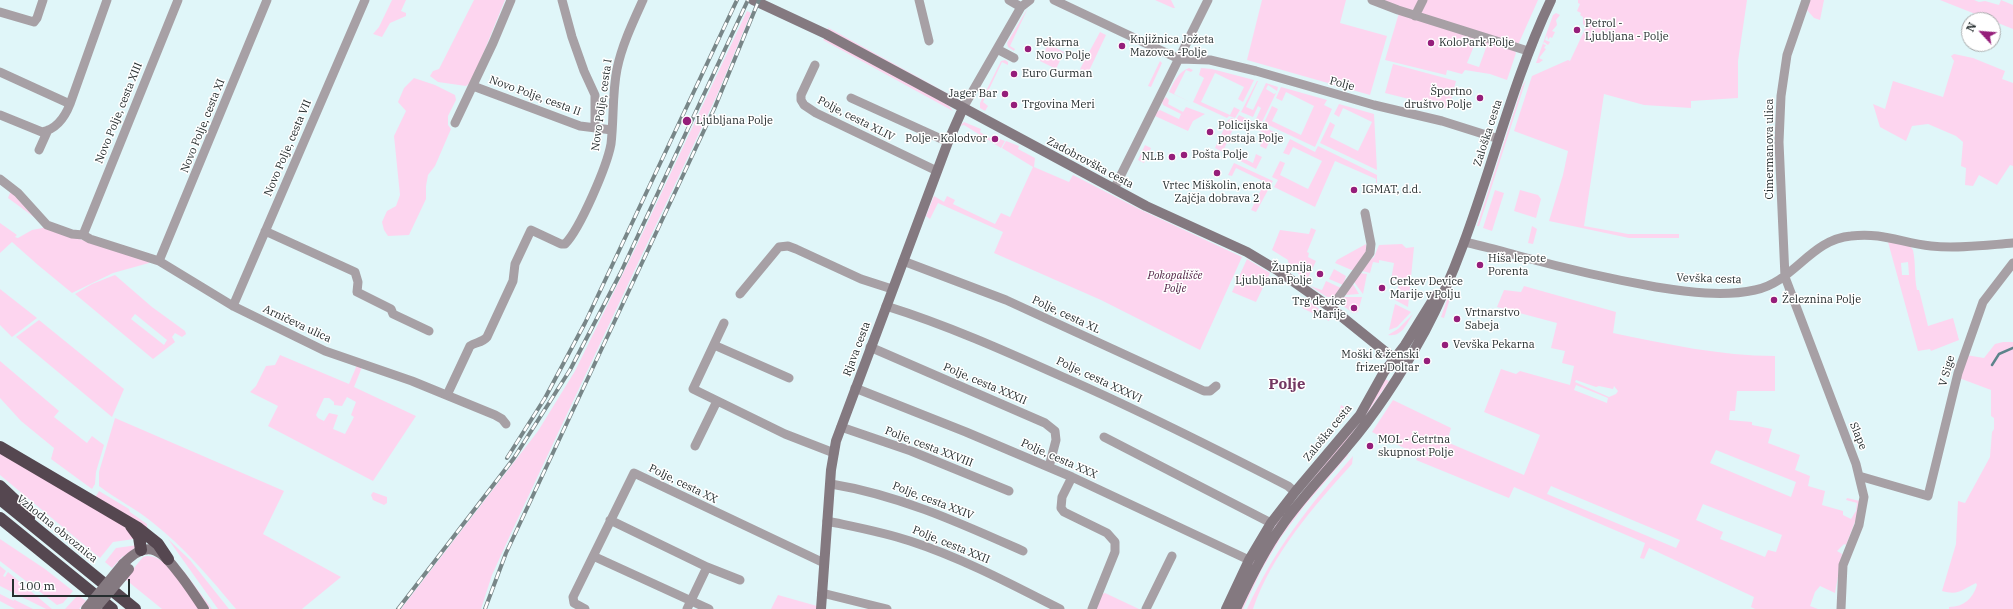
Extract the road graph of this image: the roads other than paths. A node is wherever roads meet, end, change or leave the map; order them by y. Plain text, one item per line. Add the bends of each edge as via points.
1 (43, 0) edge
2 (107, 0) edge
3 (178, 0) edge
4 (267, 0) edge
5 (366, 0) edge
6 (511, 0) edge
7 (562, 0) edge
8 (643, 0) edge
9 (753, 0) edge
10 (919, 0) edge
11 (1009, 0) edge
12 (1030, 0) edge
13 (1054, 0) edge
14 (1208, 0) edge
15 (1372, 0) edge
16 (1423, 0) edge
17 (1551, 0) edge
18 (1806, 0) edge
19 (1021, 7) junction
20 (0, 12) edge
21 (1415, 16) junction
22 (929, 41) dead end
23 (997, 49) junction
24 (1528, 51) junction
25 (1014, 58) dead end
26 (1179, 59) junction
27 (815, 66) dead end
28 (0, 72) edge
29 (473, 86) junction
30 (851, 98) dead end
31 (70, 104) junction
32 (963, 108) junction
33 (0, 115) edge
34 (456, 123) dead end
35 (595, 128) junction
36 (48, 130) junction
37 (612, 130) junction
38 (1499, 139) junction
39 (948, 142) junction
40 (39, 150) dead end
41 (936, 171) junction
42 (0, 179) edge
43 (1114, 189) junction
44 (1365, 213) dead end
45 (265, 231) junction
46 (83, 235) junction
47 (1464, 242) junction
48 (2013, 243) edge
49 (159, 261) junction
50 (903, 261) junction
51 (2013, 263) edge
52 (1452, 274) junction
53 (1784, 277) junction
54 (892, 289) junction
55 (740, 294) dead end
56 (232, 306) junction
57 (886, 306) junction
58 (1331, 308) junction
59 (724, 323) dead end
60 (429, 331) dead end
61 (714, 345) junction
62 (870, 348) junction
63 (1394, 359) junction
64 (1403, 366) junction
65 (789, 378) dead end
66 (1216, 386) dead end
67 (855, 388) junction
68 (447, 395) junction
69 (717, 401) junction
70 (506, 424) dead end
71 (841, 427) junction
72 (1104, 437) dead end
73 (0, 439) edge
74 (695, 446) dead end
75 (0, 447) edge
76 (834, 453) junction
77 (1048, 467) junction
78 (48, 476) junction
79 (1859, 476) junction
80 (1072, 477) junction
81 (831, 484) junction
82 (0, 486) edge
83 (1009, 491) dead end
84 (1295, 492) junction
85 (0, 499) edge
86 (0, 518) edge
87 (610, 520) junction
88 (827, 520) junction
89 (1271, 523) junction
90 (31, 524) junction
91 (130, 524) junction
92 (141, 550) junction
93 (1023, 551) dead end
94 (593, 556) junction
95 (1172, 556) dead end
96 (168, 559) junction
97 (1249, 560) junction
98 (824, 563) junction
99 (126, 566) junction
100 (707, 567) junction
101 (740, 580) dead end
102 (822, 593) junction
103 (688, 605) edge
104 (86, 609) edge
105 (95, 609) edge
106 (112, 609) edge
107 (135, 609) edge
108 (204, 609) edge
109 (585, 609) edge
110 (709, 609) edge
111 (821, 609) edge
112 (887, 609) edge
113 (1060, 609) edge
114 (1092, 609) edge
115 (1146, 609) edge
116 (1226, 609) edge
117 (1236, 609) edge
118 (1841, 609) edge

1 - 20 street via 34,22
2 - 31 street
3 - 46 street, Novo Polje, cesta XIII
4 - 49 street, Novo Polje, cesta XI
5 - 45 street, Novo Polje, cesta VII
6 - 29 street, Novo Polje, cesta II
7 - 35 street via 575,44 595,95
8 - 37 street, Novo Polje, cesta I via 619,60
9 - 32 main road, Zadobrovška cesta via 826,34
10 - 22 street
11 - 19 street
12 - 19 street
13 - 26 street, Polje
14 - 26 street
15 - 21 street
16 - 21 street
17 - 24 main road, Zaloška cesta
18 - 53 street, Cimermanova ulica via 1787,55 1781,96 1779,142
19 - 23 street
21 - 24 street
23 - 25 street
23 - 32 street
24 - 38 main road, Zaloška cesta
26 - 38 street, Polje via 1210,60 1256,71
26 - 43 street
27 - 41 street, Polje, cesta XLIV via 801,95 804,105 829,120
28 - 31 street
29 - 34 street, Novo Polje, cesta II
29 - 35 street, Novo Polje, cesta II via 580,126
30 - 39 street
31 - 36 street via 66,115
32 - 39 main road, Rjava cesta
32 - 43 main road, Zadobrovška cesta
33 - 36 street via 36,131
35 - 37 street, Novo Polje, cesta II
36 - 40 street
37 - 68 street, Novo Polje, cesta I via 604,165 575,232 565,244 561,244 531,230 515,264 513,281 487,337 484,341 470,346
38 - 47 main road, Zaloška cesta
39 - 41 main road, Rjava cesta
41 - 50 main road, Rjava cesta
42 - 46 street, Arničeva ulica via 18,193 47,224 72,234
43 - 58 main road, Zadobrovška cesta via 1247,252
44 - 58 street via 1370,253
45 - 56 street, Novo Polje, cesta VII
45 - 60 street via 355,272 357,292 391,308 393,314
46 - 49 street, Arničeva ulica
47 - 52 main road, Zaloška cesta
47 - 53 street, Vevška cesta via 1572,270 1678,291 1746,292 1763,288
48 - 53 street, Vevška cesta via 1936,246 1881,235 1848,236 1836,239 1810,253
49 - 56 street, Arničeva ulica
50 - 54 main road, Rjava cesta
50 - 66 street, Polje, cesta XL via 1006,300 1204,391 1210,391
51 - 79 street, V Sige via 1983,302 1958,373 1928,496
52 - 63 main road, Zaloška cesta
52 - 64 main road, Zaloška cesta via 1425,330
53 - 79 street, Slape via 1817,357
54 - 55 street via 861,279 784,246 780,247
54 - 57 main road, Rjava cesta
56 - 68 street, Arničeva ulica via 325,351
57 - 62 main road, Rjava cesta
57 - 84 street, Polje, cesta XXXVI via 986,342 1088,387 1288,486
58 - 63 main road, Zadobrovška cesta
59 - 61 street
61 - 65 street
61 - 69 street via 693,389
62 - 67 main road, Rjava cesta
62 - 77 street, Polje, cesta XXXII via 1045,423 1055,431 1056,440
63 - 64 main road, Zadobrovška cesta
63 - 84 main road, Zaloška cesta via 1354,424
64 - 117 main road, Zaloška cesta via 1366,424 1280,527
67 - 71 main road, Rjava cesta
67 - 77 street, Polje, cesta XXX
68 - 70 street, Arničeva ulica via 495,415
69 - 74 street
69 - 76 street via 786,434
71 - 76 main road, Rjava cesta
71 - 83 street, Polje, cesta XXVIII via 911,451
72 - 89 street
73 - 78 highway
75 - 78 highway
76 - 81 main road, Rjava cesta
77 - 80 street, Polje, cesta XXX
78 - 91 highway
79 - 118 street, Slape via 1864,497 1859,525 1843,565
80 - 97 street, Polje, cesta XXX
80 - 114 street via 1062,497 1061,508 1064,512 1107,533 1115,542 1115,552
81 - 88 main road, Rjava cesta
81 - 93 street, Polje, cesta XXIV via 892,497 944,516
82 - 90 highway via 19,504
84 - 89 main road, Zaloška cesta
85 - 90 highway, Vzhodna obvoznica
86 - 106 highway
87 - 94 street
87 - 98 street, Polje, cesta XX via 634,473
87 - 100 street
88 - 98 main road, Rjava cesta
88 - 113 street, Polje, cesta XXII via 893,536 934,550
89 - 97 main road, Zaloška cesta
90 - 107 highway, Vzhodna obvoznica
91 - 92 highway via 139,537
91 - 96 highway via 153,540
92 - 96 main road via 155,549
92 - 99 main road
94 - 103 street
94 - 109 street via 573,597 574,603
95 - 115 street
96 - 108 main road
97 - 116 main road, Zaloška cesta
98 - 102 main road, Rjava cesta
99 - 104 main road, bridge
99 - 105 main road, bridge
100 - 101 street
100 - 103 street
102 - 111 main road, Rjava cesta
102 - 112 street
103 - 110 street

